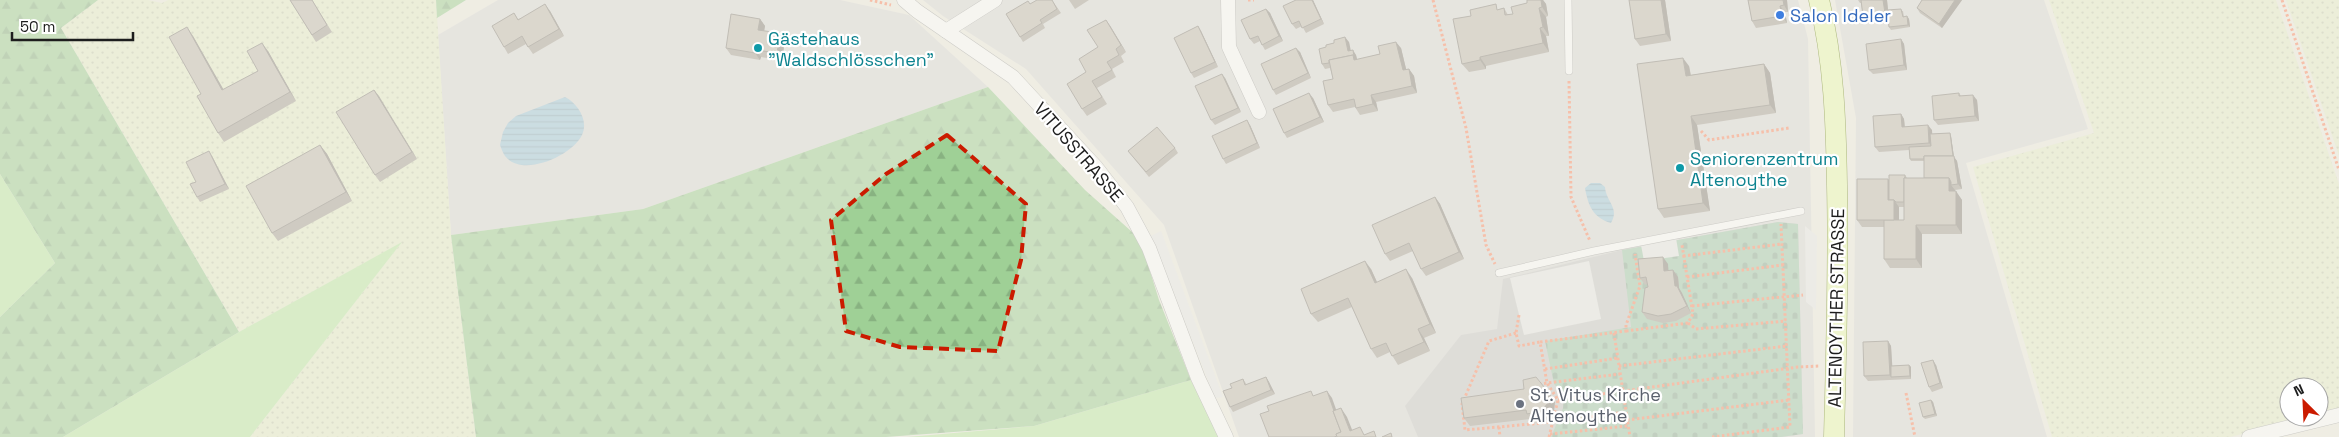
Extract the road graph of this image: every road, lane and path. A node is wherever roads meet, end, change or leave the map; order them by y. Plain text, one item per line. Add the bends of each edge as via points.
1 (904, 0) edge
2 (994, 0) edge
3 (1228, 0) edge
4 (1248, 0) edge
5 (1254, 0) edge
6 (1433, 0) edge
7 (1568, 0) edge
8 (1819, 0) edge
9 (2282, 0) edge
10 (946, 31) junction
11 (1569, 71) joint
12 (1259, 112) dead end
13 (1789, 128) dead end
14 (1701, 131) dead end
15 (2339, 170) edge
16 (1802, 211) dead end
17 (1781, 214) junction
18 (1680, 234) junction
19 (1634, 243) junction
20 (1782, 244) junction
21 (1594, 251) junction
22 (1684, 256) junction
23 (1783, 265) junction
24 (1499, 273) joint
25 (1687, 277) junction
26 (1784, 295) junction
27 (1803, 295) dead end
28 (1691, 306) junction
29 (1519, 315) dead end
30 (1786, 321) junction
31 (1688, 323) junction
32 (1626, 331) junction
33 (1614, 333) junction
34 (1516, 334) junction
35 (1540, 342) junction
36 (1787, 346) junction
37 (1618, 358) junction
38 (1836, 365) junction
39 (1619, 366) junction
40 (1788, 368) junction
41 (1545, 369) junction
42 (1620, 374) junction
43 (1547, 383) junction
44 (1537, 384) edge
45 (1623, 390) junction
46 (1906, 393) dead end
47 (1558, 400) junction
48 (1789, 400) junction
49 (1471, 403) edge
50 (1462, 404) junction
51 (1626, 412) junction
52 (2339, 415) edge
53 (1627, 420) junction
54 (1553, 422) junction
55 (1628, 426) junction
56 (1499, 427) junction
57 (1549, 436) edge
58 (1226, 437) edge
59 (1500, 437) edge
60 (1630, 437) edge
61 (1712, 437) edge
62 (1834, 437) edge
63 (1915, 437) edge
64 (2249, 437) edge

1 - 10 street, VITUSSTRASSE
2 - 10 street
3 - 12 street via 1229,47
4 - 5 path
6 - 24 path via 1466,128 1486,245
7 - 11 lane
8 - 38 main road, ALTENOYTHER STRASSE via 1836,117
9 - 15 path
10 - 58 street, VITUSSTRASSE via 1013,77 1096,167 1127,207 1150,248 1198,378
11 - 21 path via 1571,197
13 - 14 path via 1709,140
16 - 17 lane
17 - 18 lane
17 - 20 path
18 - 19 lane
18 - 22 path
19 - 21 lane
19 - 32 path via 1640,286
20 - 22 path
20 - 23 path
21 - 24 lane
22 - 25 path
23 - 25 path
23 - 26 path
25 - 28 path
26 - 27 path
26 - 28 path
26 - 30 path
28 - 31 path via 1693,314
29 - 34 path
30 - 31 path via 1696,329
30 - 36 path
31 - 32 path
32 - 33 path
33 - 35 path
33 - 37 path
34 - 35 path via 1519,346
34 - 50 path via 1489,341
35 - 41 path
36 - 39 path
36 - 40 path
37 - 39 path
37 - 41 path
38 - 40 path
38 - 62 main road, ALTENOYTHER STRASSE
39 - 42 path
40 - 45 path
40 - 48 path
41 - 43 path
42 - 43 path
42 - 45 path
43 - 44 path
43 - 47 path
45 - 47 path
45 - 51 path
46 - 63 path
47 - 54 path
48 - 53 path
48 - 61 path via 1790,428
49 - 50 path
50 - 56 path via 1465,430
51 - 53 path
51 - 54 path
52 - 64 street
53 - 55 path
54 - 56 path
54 - 57 path
55 - 57 path
55 - 60 path
56 - 59 path

